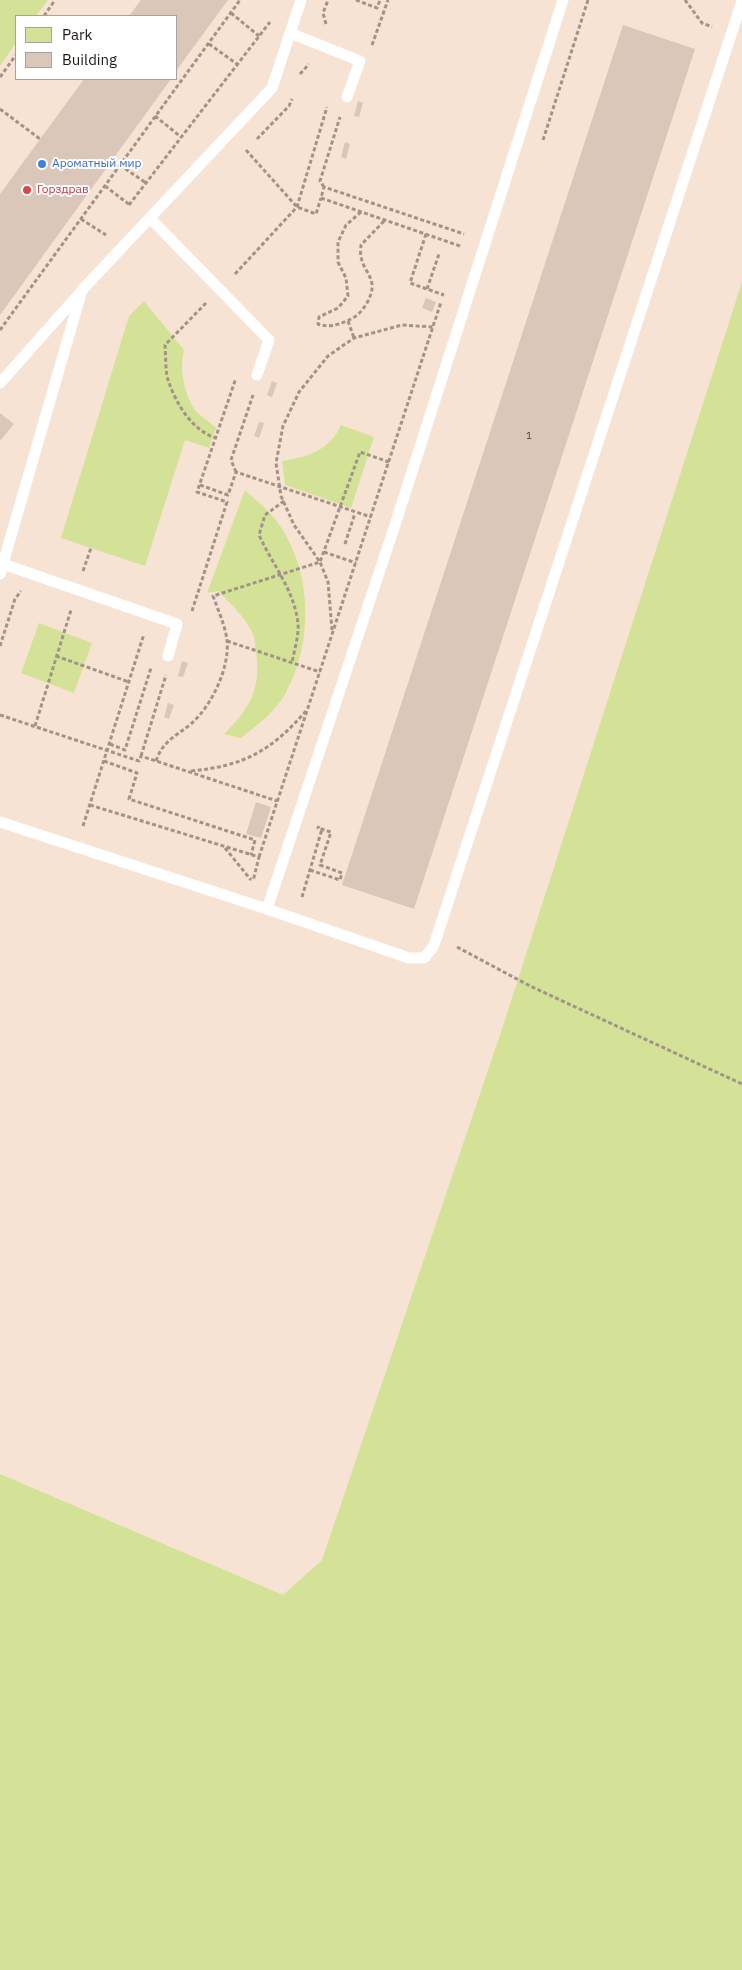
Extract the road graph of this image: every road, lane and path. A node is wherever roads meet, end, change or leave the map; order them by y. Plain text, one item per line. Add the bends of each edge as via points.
1 (55, 0) edge
2 (240, 0) edge
3 (301, 0) edge
4 (328, 0) edge
5 (356, 0) edge
6 (380, 0) edge
7 (563, 0) edge
8 (588, 0) edge
9 (684, 0) edge
10 (742, 1) edge
11 (230, 13) junction
12 (276, 14) dead end
13 (45, 15) edge
14 (330, 27) dead end
15 (718, 28) dead end
16 (290, 33) junction
17 (259, 36) junction
18 (363, 41) dead end
19 (209, 44) junction
20 (372, 44) dead end
21 (15, 56) edge
22 (314, 62) dead end
23 (237, 64) junction
24 (0, 77) edge
25 (298, 82) dead end
26 (295, 90) dead end
27 (347, 97) dead end
28 (328, 104) dead end
29 (0, 109) edge
30 (156, 116) junction
31 (339, 120) dead end
32 (181, 137) junction
33 (40, 139) dead end
34 (542, 145) dead end
35 (246, 150) junction
36 (239, 156) dead end
37 (120, 165) junction
38 (146, 183) junction
39 (105, 186) junction
40 (324, 187) junction
41 (321, 198) junction
42 (130, 205) junction
43 (297, 207) junction
44 (124, 212) dead end
45 (362, 212) junction
46 (81, 218) junction
47 (150, 218) junction
48 (385, 220) junction
49 (466, 227) dead end
50 (112, 228) dead end
51 (426, 234) junction
52 (464, 234) junction
53 (106, 235) junction
54 (100, 243) dead end
55 (460, 246) junction
56 (439, 254) dead end
57 (457, 254) dead end
58 (446, 287) dead end
59 (427, 289) junction
60 (82, 290) junction
61 (220, 290) junction
62 (444, 295) junction
63 (348, 321) junction
64 (433, 327) junction
65 (0, 330) edge
66 (354, 338) junction
67 (238, 373) dead end
68 (257, 375) dead end
69 (0, 383) edge
70 (251, 400) dead end
71 (216, 438) junction
72 (389, 462) junction
73 (236, 472) junction
74 (200, 485) junction
75 (280, 487) junction
76 (284, 502) junction
77 (340, 508) junction
78 (355, 513) junction
79 (371, 518) junction
80 (345, 544) dead end
81 (91, 548) dead end
82 (324, 552) junction
83 (320, 562) junction
84 (356, 563) junction
85 (2, 569) edge
86 (281, 575) junction
87 (26, 588) dead end
88 (78, 589) junction
89 (190, 616) dead end
90 (146, 629) dead end
91 (332, 634) junction
92 (142, 640) junction
93 (227, 641) junction
94 (150, 643) dead end
95 (0, 646) edge
96 (56, 656) junction
97 (168, 656) dead end
98 (292, 663) junction
99 (152, 665) dead end
100 (320, 672) junction
101 (129, 682) junction
102 (163, 683) dead end
103 (308, 709) junction
104 (0, 715) edge
105 (35, 726) junction
106 (110, 744) junction
107 (108, 750) junction
108 (141, 756) junction
109 (104, 761) junction
110 (156, 761) junction
111 (188, 771) junction
112 (277, 801) junction
113 (90, 804) junction
114 (321, 820) dead end
115 (0, 822) edge
116 (82, 828) dead end
117 (322, 829) junction
118 (225, 847) junction
119 (251, 855) junction
120 (259, 857) junction
121 (310, 870) junction
122 (252, 880) junction
123 (274, 888) junction
124 (311, 900) dead end
125 (267, 909) junction
126 (437, 936) junction
127 (742, 1084) edge

1 - 13 path
2 - 11 path
3 - 16 lane
4 - 14 path via 324,13 325,24
5 - 6 path via 377,8
7 - 123 lane via 395,525
8 - 34 path
9 - 15 path via 702,23
10 - 126 lane
11 - 17 path
11 - 19 path
12 - 17 path
16 - 27 lane via 360,61
16 - 47 lane via 272,88
17 - 23 path
18 - 20 path
19 - 23 path
19 - 30 path
21 - 24 path
22 - 25 path via 306,65
23 - 32 path
26 - 35 path via 289,106
28 - 43 path
29 - 33 path
30 - 32 path
30 - 37 path
31 - 40 path via 320,180
32 - 38 path
35 - 36 path
35 - 43 path
37 - 38 path
37 - 39 path
38 - 42 path
39 - 42 path
39 - 46 path
40 - 41 path
40 - 52 path
41 - 43 path via 316,214
41 - 45 path
42 - 44 path
43 - 61 path
45 - 48 path
45 - 63 path via 346,225 338,242 338,262 346,278 348,296 338,308 319,317 318,324 337,326
46 - 53 path
46 - 65 path
47 - 60 lane
47 - 61 lane
48 - 51 path
48 - 63 path via 361,245 372,293 365,306
49 - 52 path
50 - 53 path
51 - 55 path
51 - 59 path via 410,283
52 - 55 path
53 - 54 path
55 - 57 path
56 - 59 path
58 - 62 path
59 - 62 path
60 - 69 lane
60 - 85 lane
61 - 68 lane via 269,340
61 - 71 path via 165,345 168,379 186,416 206,435
62 - 64 path
63 - 66 path
64 - 66 path via 402,325
64 - 72 path
66 - 75 path via 328,356 298,392 281,436 276,463
67 - 71 path
70 - 73 path via 231,460
71 - 74 path
72 - 77 path via 360,452
72 - 79 path
73 - 74 path via 228,495
73 - 75 path
74 - 89 path via 197,492 227,502
75 - 76 path
75 - 77 path
76 - 83 path via 294,525
76 - 86 path via 265,515 259,535
77 - 78 path
77 - 82 path
78 - 79 path
78 - 80 path
79 - 84 path
81 - 88 path
82 - 83 path
82 - 84 path
83 - 86 path
83 - 91 path via 328,582
84 - 91 path
85 - 88 lane
86 - 93 path via 213,596
86 - 98 path via 295,606 298,626
87 - 95 path via 16,599
88 - 96 path
88 - 97 lane via 177,624
90 - 92 path
91 - 100 path
92 - 94 path
92 - 101 path
93 - 98 path
93 - 110 path via 224,670 215,692 200,716 165,743
96 - 101 path
96 - 105 path
98 - 100 path
99 - 106 path via 125,750
100 - 103 path
101 - 106 path
102 - 108 path
103 - 111 path via 274,743 246,759 220,768
103 - 112 path
104 - 105 path
105 - 107 path
106 - 107 path
107 - 108 path via 140,761
107 - 109 path
108 - 110 path
109 - 113 path
109 - 119 path via 137,773 129,799 255,840
110 - 111 path
111 - 112 path
112 - 120 path
113 - 116 path
113 - 118 path
114 - 117 path via 318,828
115 - 125 lane
117 - 121 path
117 - 121 path via 331,832 320,865 342,873 340,880
118 - 119 path
118 - 122 path
119 - 120 path
120 - 122 path
121 - 124 path via 302,897
122 - 123 path
123 - 125 lane
125 - 126 lane via 409,958 424,958
126 - 127 path via 530,986

